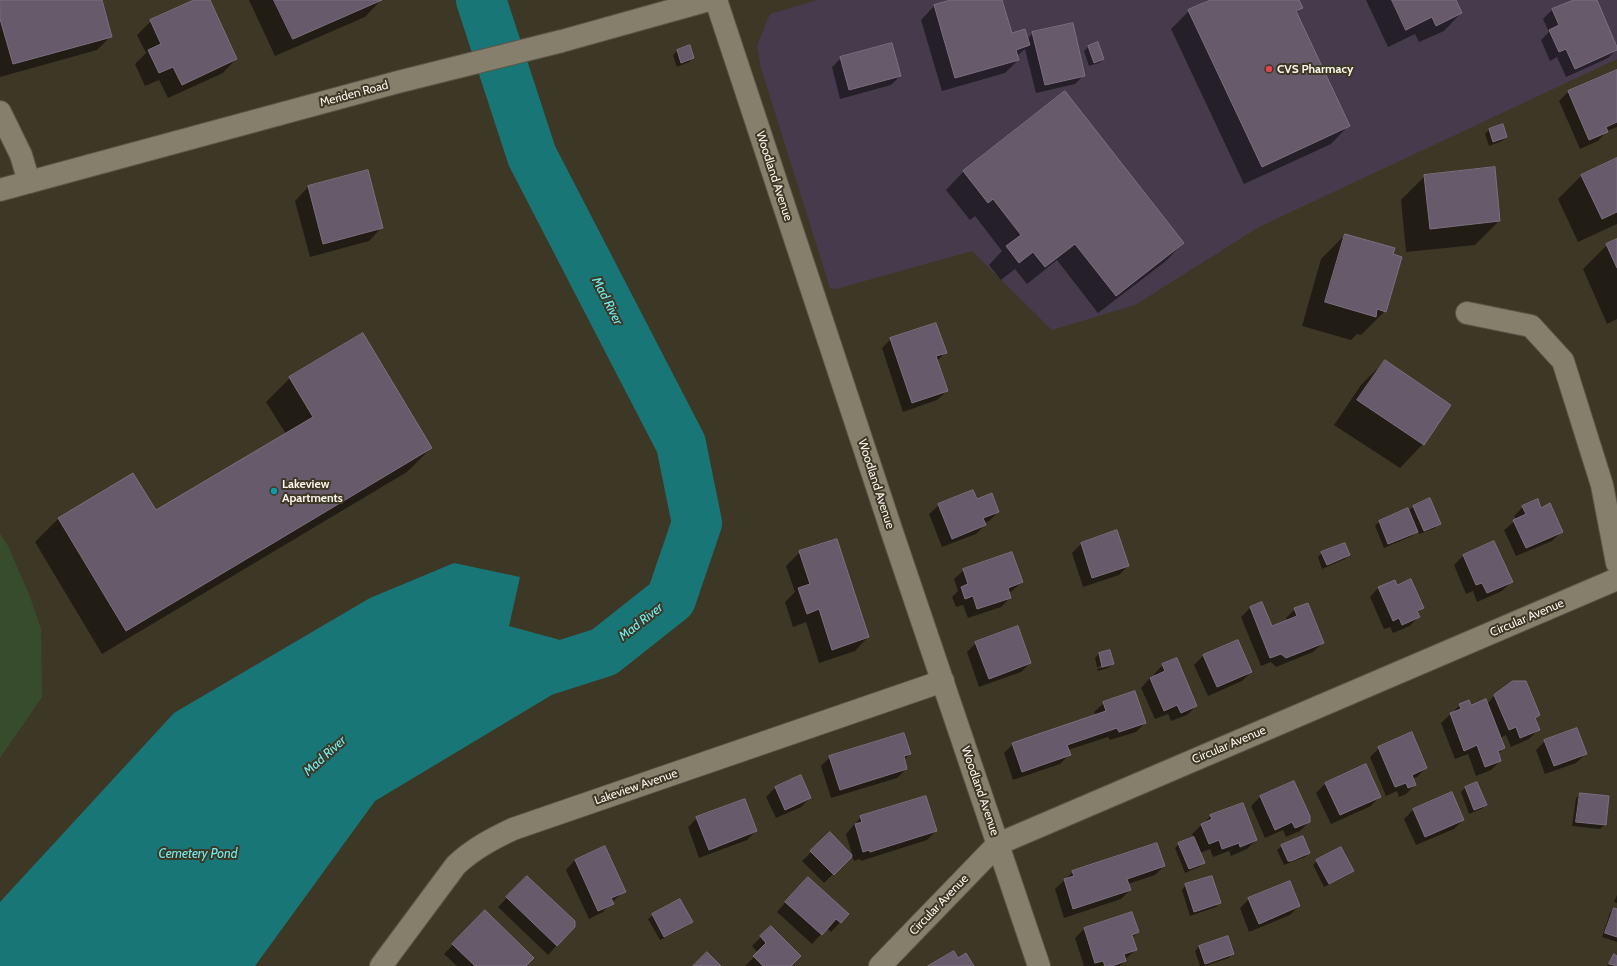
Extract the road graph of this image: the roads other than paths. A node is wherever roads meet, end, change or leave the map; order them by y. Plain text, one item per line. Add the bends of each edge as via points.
1 (709, 0) edge
2 (716, 0) edge
3 (0, 112) edge
4 (29, 182) junction
5 (0, 190) edge
6 (1467, 313) dead end
7 (1617, 563) edge
8 (1617, 579) edge
9 (943, 681) junction
10 (998, 844) junction
11 (381, 966) edge
12 (880, 966) edge
13 (1039, 966) edge

1 - 4 street, Meriden Road
2 - 9 street, Woodland Avenue
3 - 4 street via 21,155
4 - 5 street, Meriden Road
6 - 7 street via 1531,326 1563,361 1602,485
8 - 10 street, Circular Avenue
9 - 10 street, Woodland Avenue
9 - 11 street, Lakeview Avenue via 513,829 491,839 469,853 456,866
10 - 12 street, Circular Avenue
10 - 13 street, Woodland Avenue

